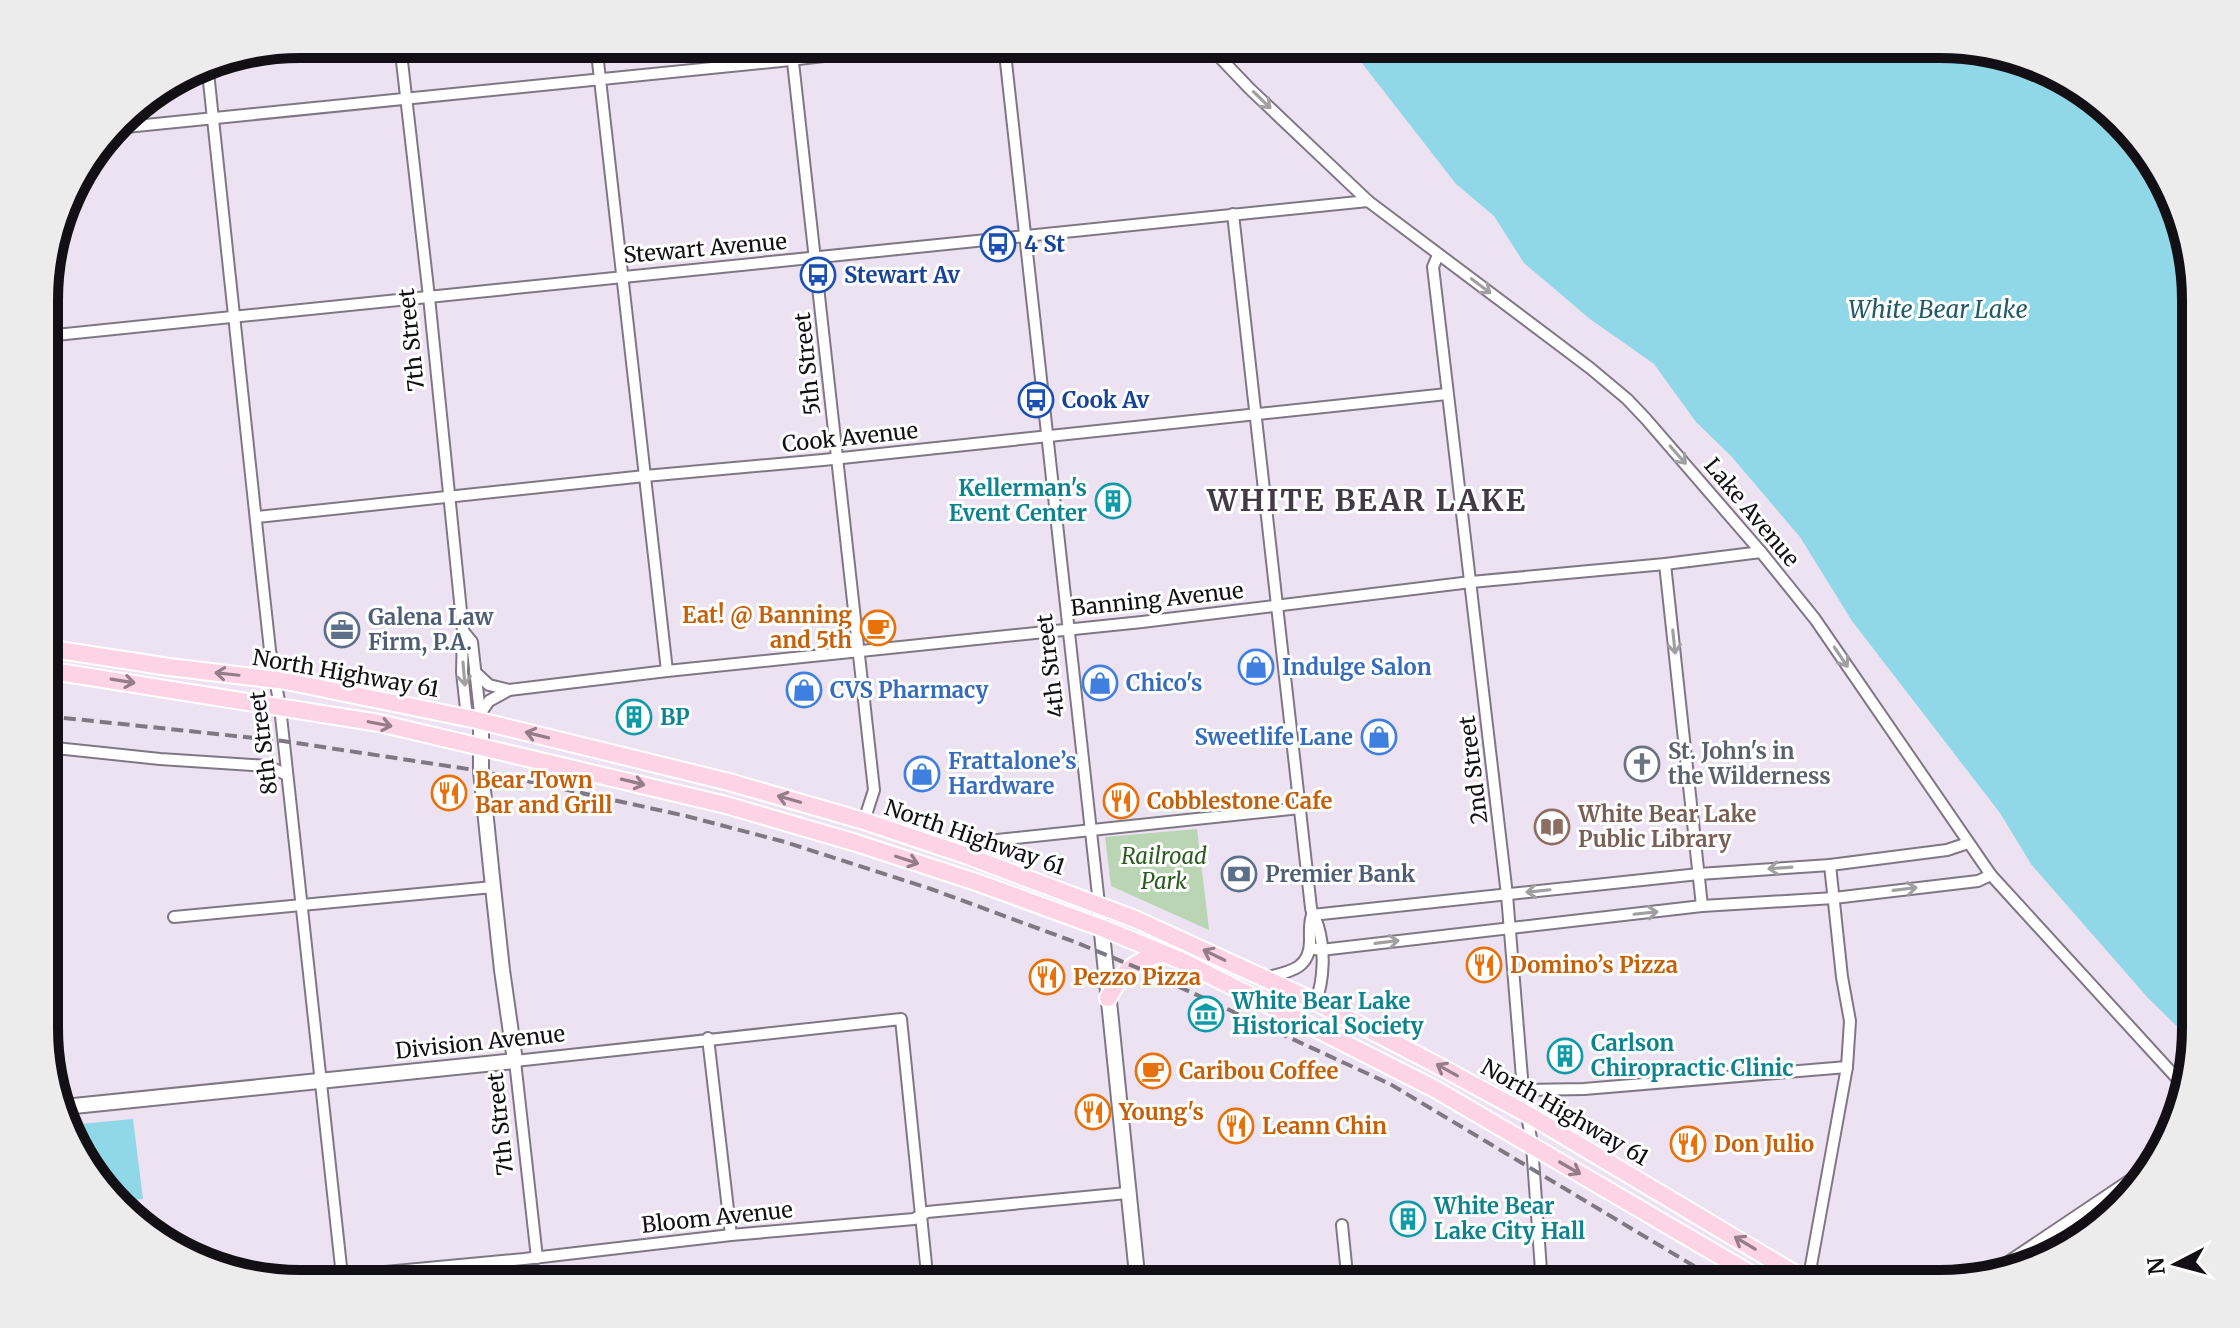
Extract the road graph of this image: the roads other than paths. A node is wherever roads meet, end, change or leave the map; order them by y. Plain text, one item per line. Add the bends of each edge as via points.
1 (402, 58) edge
2 (598, 58) edge
3 (810, 58) edge
4 (1006, 58) edge
5 (1221, 58) edge
6 (793, 60) junction
7 (209, 76) edge
8 (600, 78) junction
9 (407, 98) junction
10 (214, 118) junction
11 (132, 126) edge
12 (1368, 201) junction
13 (1233, 214) junction
14 (1025, 235) junction
15 (1438, 255) junction
16 (816, 258) junction
17 (624, 276) junction
18 (429, 297) junction
19 (234, 317) junction
20 (58, 335) edge
21 (1447, 394) junction
22 (1257, 413) junction
23 (1047, 435) junction
24 (837, 459) junction
25 (645, 476) junction
26 (449, 498) junction
27 (257, 517) junction
28 (1761, 552) junction
29 (1665, 564) junction
30 (1471, 582) junction
31 (1277, 607) junction
32 (1068, 628) junction
33 (463, 631) junction
34 (58, 650) edge
35 (859, 651) junction
36 (667, 671) junction
37 (58, 672) edge
38 (475, 672) junction
39 (276, 679) junction
40 (509, 690) junction
41 (280, 707) junction
42 (476, 717) junction
43 (481, 747) junction
44 (58, 748) edge
45 (287, 775) junction
46 (1300, 808) junction
47 (864, 821) junction
48 (1090, 829) junction
49 (833, 836) junction
50 (1968, 843) junction
51 (965, 855) junction
52 (1830, 865) junction
53 (1699, 874) junction
54 (1991, 875) junction
55 (493, 887) junction
56 (1507, 895) junction
57 (1834, 898) junction
58 (301, 904) junction
59 (1099, 904) junction
60 (1702, 906) junction
61 (1312, 915) junction
62 (174, 917) dead end
63 (1102, 928) junction
64 (1511, 928) junction
65 (1316, 949) junction
66 (1163, 953) junction
67 (1263, 978) junction
68 (1108, 998) junction
69 (1316, 1002) junction
70 (1280, 1011) junction
71 (708, 1038) junction
72 (515, 1061) junction
73 (1847, 1067) junction
74 (2176, 1078) edge
75 (322, 1081) junction
76 (1523, 1090) junction
77 (71, 1106) edge
78 (1529, 1115) junction
79 (1532, 1145) junction
80 (2124, 1184) edge
81 (1127, 1193) junction
82 (921, 1216) junction
83 (1342, 1225) dead end
84 (731, 1235) junction
85 (537, 1258) junction
86 (2014, 1258) edge
87 (1136, 1269) edge
88 (1347, 1269) edge
89 (1541, 1269) edge
90 (1743, 1269) edge
91 (1787, 1269) edge
92 (1812, 1269) edge
93 (341, 1270) edge
94 (408, 1270) edge
95 (927, 1270) edge

1 - 9 street, 7th Street
2 - 8 street
3 - 6 street
4 - 14 street, 4th Street
5 -> 12 street, Lake Avenue
6 - 8 street
6 - 16 street, 5th Street
7 - 10 street, 8th Street
8 - 9 street
8 - 17 street
9 - 10 street
9 - 18 street, 7th Street
10 - 11 street
10 - 19 street, 8th Street
12 - 13 street, Stewart Avenue
12 - 15 street, Lake Avenue
13 - 14 street, Stewart Avenue
13 - 22 street
14 - 16 street, Stewart Avenue
14 - 23 street, 4th Street
15 - 21 street, 2nd Street via 1433,267
15 -> 28 street, Lake Avenue via 1627,399
16 - 17 street, Stewart Avenue
16 - 24 street, 5th Street
17 - 18 street, Stewart Avenue
17 - 25 street
18 - 19 street, Stewart Avenue
18 - 26 street, 7th Street
19 - 20 street, Stewart Avenue
19 - 27 street, 8th Street
21 - 22 street, Cook Avenue
21 - 30 street, 2nd Street
22 - 23 street, Cook Avenue
22 - 31 street
23 - 24 street, Cook Avenue
23 - 32 street, 4th Street
24 - 25 street, Cook Avenue
24 - 35 street, 5th Street
25 - 26 street, Cook Avenue
25 - 36 street
26 - 27 street, Cook Avenue
26 - 33 street, 7th Street
27 - 39 street, 8th Street
28 - 29 street, Banning Avenue
28 -> 50 street, Lake Avenue via 1815,619
29 - 30 street, Banning Avenue
29 -> 53 street
30 - 31 street, Banning Avenue
30 - 56 street, 2nd Street
31 - 32 street, Banning Avenue
31 - 46 street
32 - 35 street, Banning Avenue
32 - 48 street, 4th Street
33 - 38 street, 7th Street via 472,642
33 -> 42 street, 7th Street via 462,672
39 -> 34 main road, North Highway 61
35 - 36 street, Banning Avenue
35 - 47 street, 5th Street via 874,790
36 - 40 street, Banning Avenue
37 -> 41 main road, North Highway 61
38 - 40 street via 489,685
38 - 42 street, 7th Street
39 - 41 street, 8th Street
39 - 42 main road, North Highway 61
40 - 42 street via 489,701
41 -> 43 main road, North Highway 61
41 - 45 street, 8th Street
42 - 43 street, 7th Street
47 -> 42 main road, North Highway 61
43 -> 49 main road, North Highway 61
43 - 55 street, 7th Street
44 - 45 street via 268,766
45 - 58 street, 8th Street
46 - 48 street
46 - 61 street
47 - 49 main road via 850,835
47 - 51 main road, North Highway 61
48 - 51 street via 988,841
48 - 59 street, 4th Street
49 -> 63 main road, North Highway 61
50 - 52 street
50 - 54 street, Lake Avenue
51 - 59 main road, North Highway 61
52 -> 53 street
52 - 57 street
53 -> 56 street
53 - 60 street
57 -> 54 street via 1978,881
54 - 74 street, Lake Avenue
55 - 58 street
55 - 72 street, 7th Street
56 - 61 street
56 - 64 street, 2nd Street
57 - 60 street
57 - 73 street via 1850,1021
58 - 62 street
58 - 75 street, 8th Street
59 - 63 street, 4th Street
67 -> 59 main road, North Highway 61
64 -> 60 street
61 - 65 street via 1318,924
63 - 66 main road, North Highway 61
63 - 68 street, 4th Street
65 -> 64 street
64 - 76 street, 2nd Street
65 - 67 street via 1298,969
65 - 69 street via 1323,966
66 - 68 main road via 1126,969
66 - 70 main road, North Highway 61
67 - 69 main road, North Highway 61
68 - 81 street, 4th Street
69 - 70 main road
78 -> 69 main road, North Highway 61
70 - 79 main road, North Highway 61
71 - 72 street, Division Avenue
71 - 82 street, Division Avenue via 901,1019
71 - 84 street
72 - 75 street, Division Avenue
72 - 85 street, 7th Street
73 - 76 street
73 - 92 street
75 - 77 street, Division Avenue
75 - 93 street, 8th Street
76 - 78 street, 2nd Street
78 - 79 street, 2nd Street
91 -> 78 main road, North Highway 61
79 - 89 street, 2nd Street
79 -> 90 main road, North Highway 61
80 - 86 street
81 - 82 street, Bloom Avenue
81 - 87 street, 4th Street
82 - 84 street, Bloom Avenue
82 - 95 street
83 - 88 street
84 - 85 street, Bloom Avenue
85 - 94 street, Bloom Avenue

